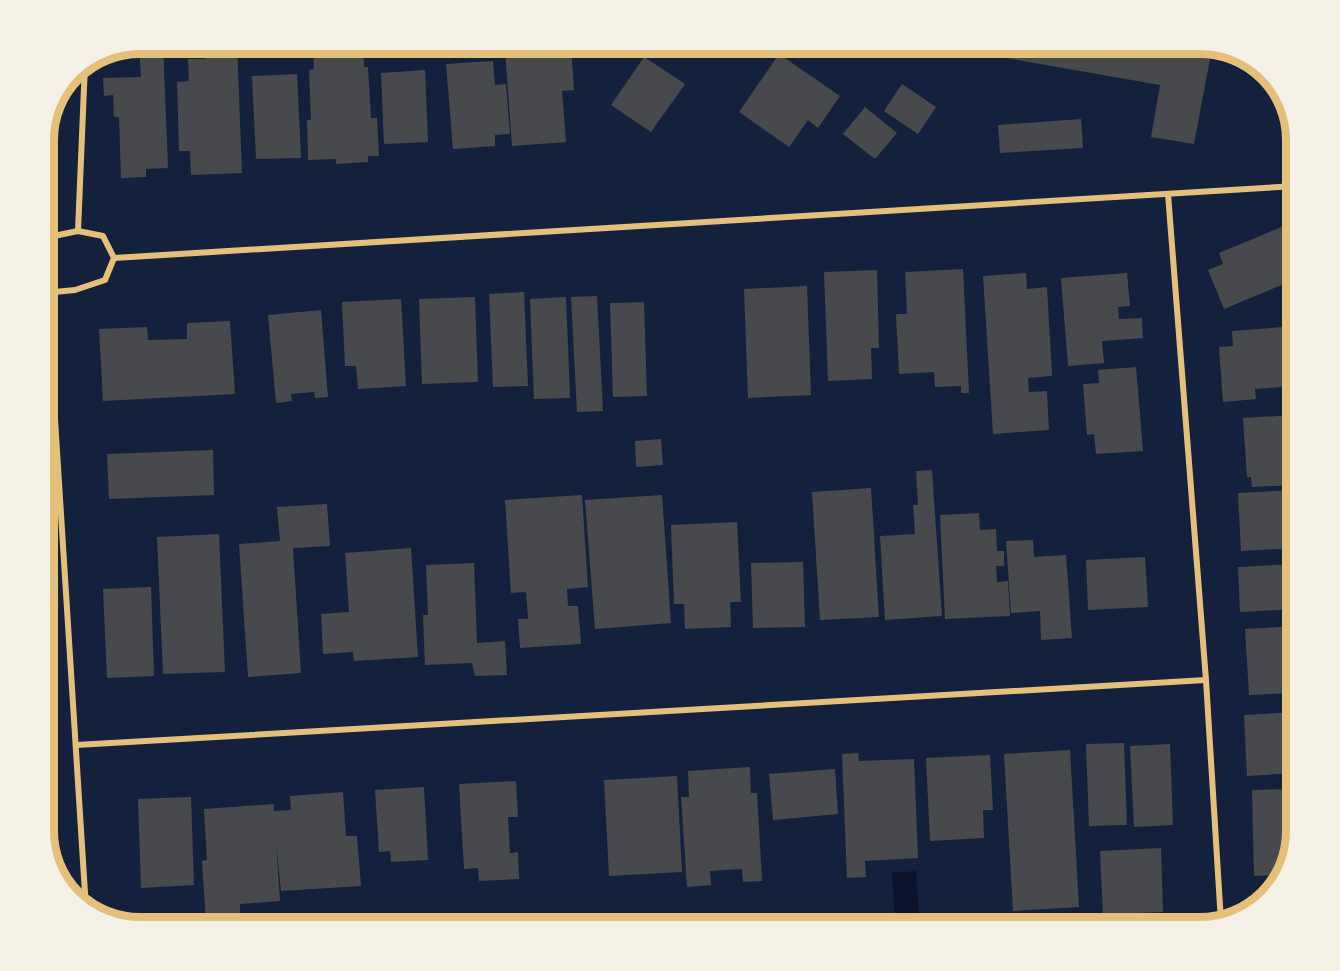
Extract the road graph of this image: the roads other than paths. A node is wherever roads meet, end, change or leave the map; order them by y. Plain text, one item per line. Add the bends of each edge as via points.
1 (85, 75) edge
2 (1286, 187) edge
3 (1168, 194) junction
4 (78, 231) junction
5 (54, 236) edge
6 (114, 258) junction
7 (54, 292) edge
8 (54, 424) edge
9 (1206, 680) junction
10 (76, 745) junction
11 (85, 897) edge
12 (1221, 914) edge

1 - 4 street
2 - 3 street
3 - 6 street
3 - 9 street
4 - 5 street
4 - 6 street via 103,236
6 - 7 street via 105,280
8 - 10 street
9 - 10 street
9 - 12 street
10 - 11 street

